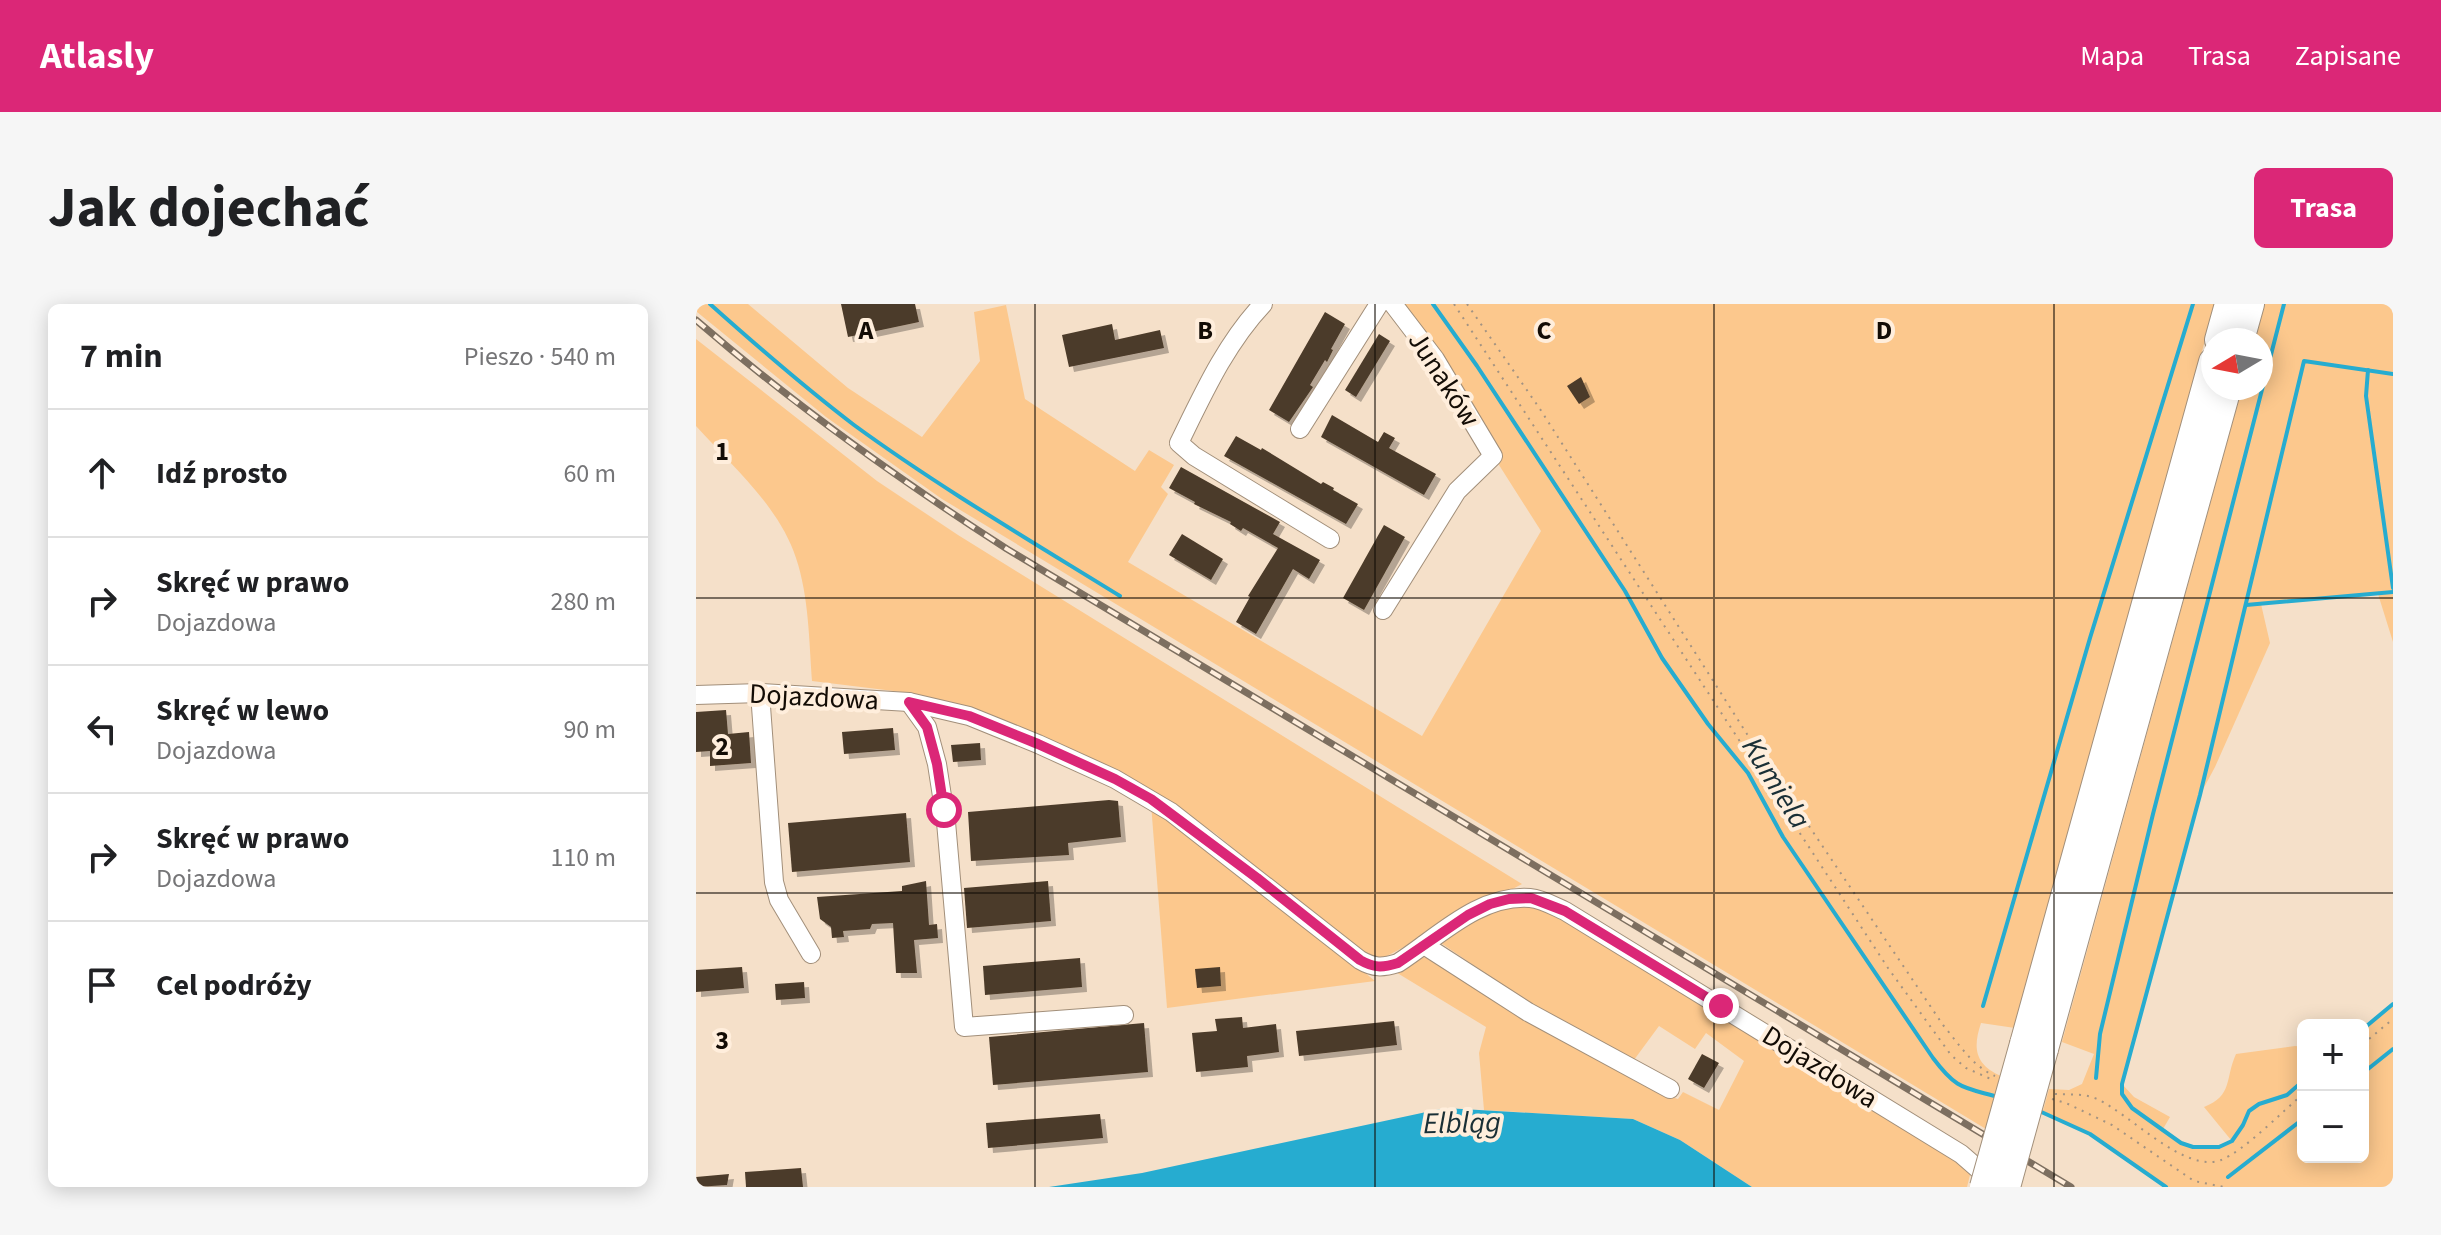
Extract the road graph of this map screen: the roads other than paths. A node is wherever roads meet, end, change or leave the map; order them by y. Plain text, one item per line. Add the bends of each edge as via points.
1 (1263, 304) edge
2 (1379, 304) edge
3 (1393, 304) edge
4 (2229, 304) edge
5 (2250, 304) edge
6 (2222, 328) edge
7 (2243, 328) edge
8 (2203, 400) edge
9 (2223, 400) edge
10 (1300, 429) dead end
11 (1330, 539) dead end
12 (1383, 610) dead end
13 (760, 693) junction
14 (696, 695) edge
15 (909, 702) junction
16 (1424, 945) junction
17 (811, 954) dead end
18 (1124, 1015) dead end
19 (2034, 1046) junction
20 (1670, 1089) dead end
21 (1984, 1187) edge
22 (1999, 1187) edge
23 (2006, 1187) edge

1 - 11 street via 1229,349 1179,443
2 - 10 street
3 - 12 street, Junaków via 1435,359 1493,456 1457,491
4 - 6 highway
5 - 7 highway
8 - 19 highway
9 - 19 highway
13 - 14 street, Dojazdowa
13 - 15 street, Dojazdowa
13 - 17 street via 774,882
15 - 16 street, Dojazdowa via 969,716 1024,738 1151,799 1373,967 1398,963
15 - 18 street via 927,727 937,764 964,1027
16 - 20 street via 1528,1012
16 - 22 street, Dojazdowa via 1490,904 1531,898 1546,902 1961,1154
19 - 21 highway, bridge
19 - 23 highway, bridge

